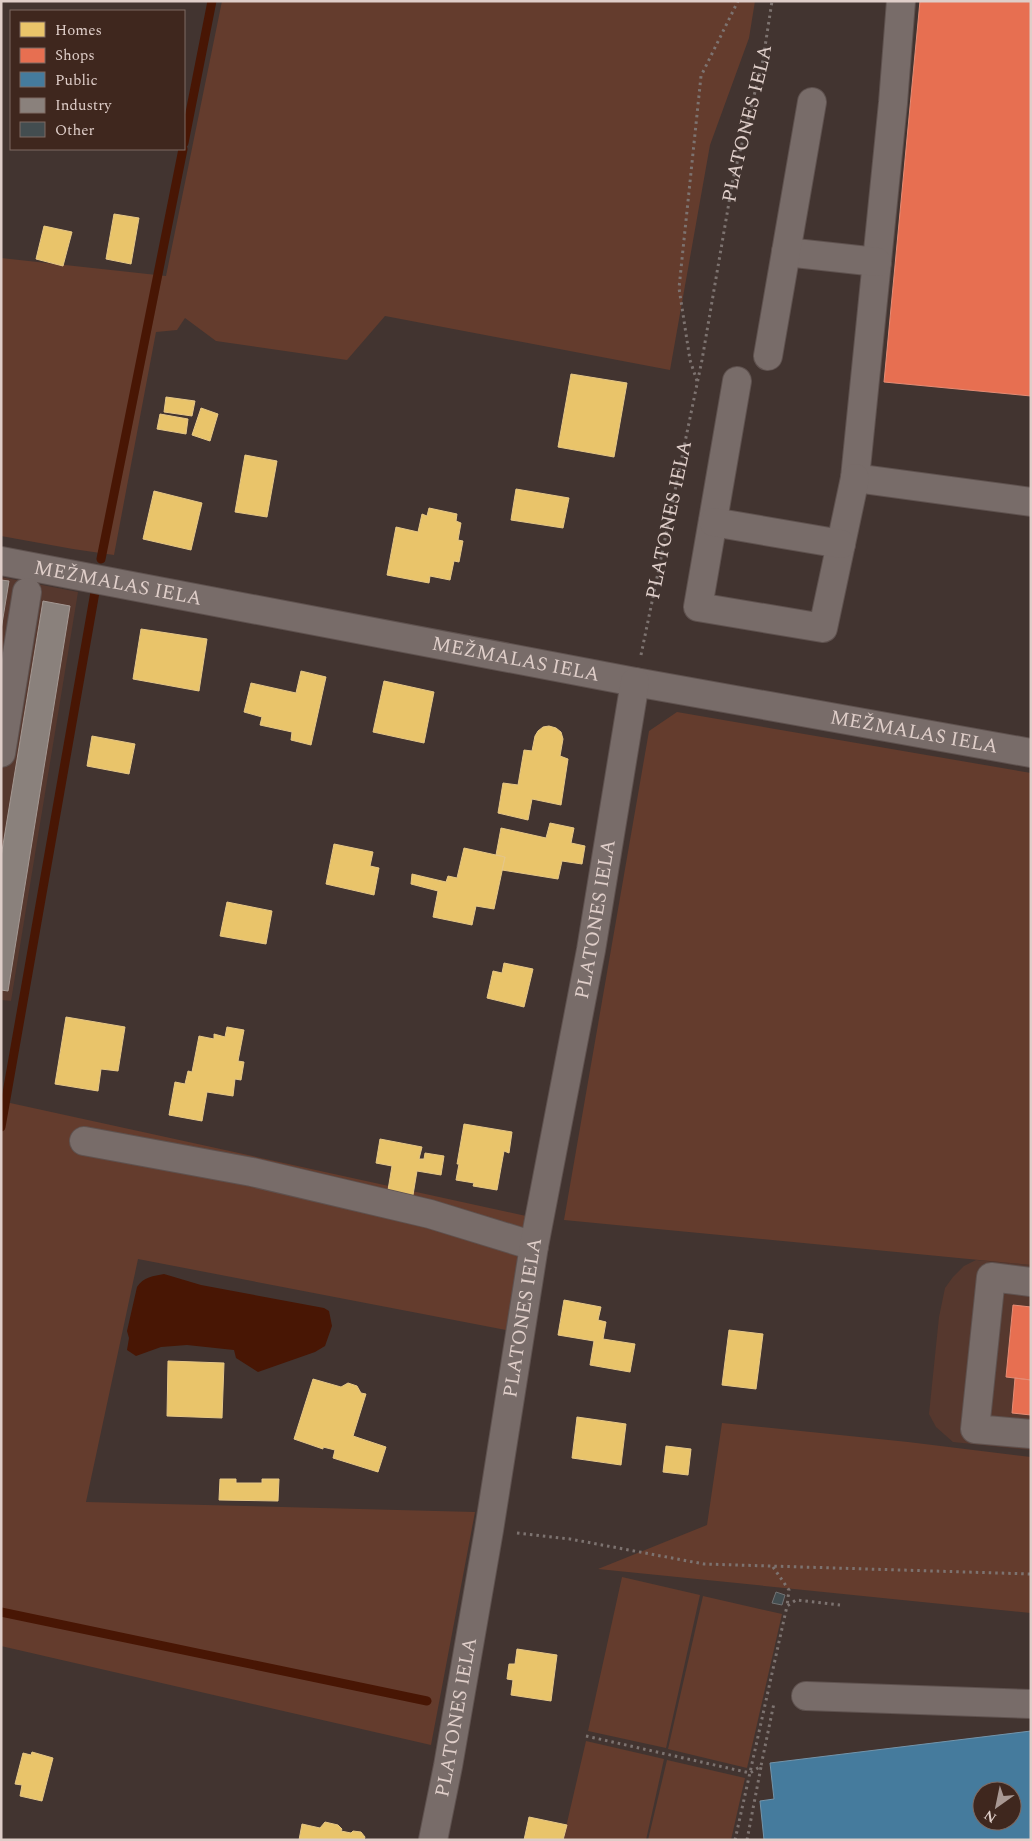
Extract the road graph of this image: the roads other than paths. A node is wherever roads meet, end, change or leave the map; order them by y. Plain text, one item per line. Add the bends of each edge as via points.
1 (901, 1) edge
2 (812, 102) dead end
3 (786, 252) junction
4 (877, 262) junction
5 (768, 356) dead end
6 (737, 381) dead end
7 (855, 478) junction
8 (1031, 502) edge
9 (713, 522) junction
10 (841, 544) junction
11 (1, 561) edge
12 (27, 592) dead end
13 (635, 682) junction
14 (1, 753) edge
15 (1031, 753) edge
16 (84, 1141) dead end
17 (534, 1246) junction
18 (1031, 1282) edge
19 (1031, 1434) edge
20 (806, 1696) dead end
21 (1031, 1704) edge
22 (433, 1840) edge

1 - 4 street
2 - 3 street
3 - 4 street
3 - 5 street
4 - 7 street
6 - 9 street
7 - 8 street
7 - 10 street
9 - 10 street
9 - 10 street via 698,607 823,628
11 - 13 street, MEŽMALAS IELA
12 - 14 street
13 - 15 street, MEŽMALAS IELA
13 - 17 street, PLATONES IELA via 590,950
16 - 17 street via 252,1172 421,1211
17 - 22 street, PLATONES IELA via 489,1530
18 - 19 street via 991,1277 974,1429
20 - 21 street

